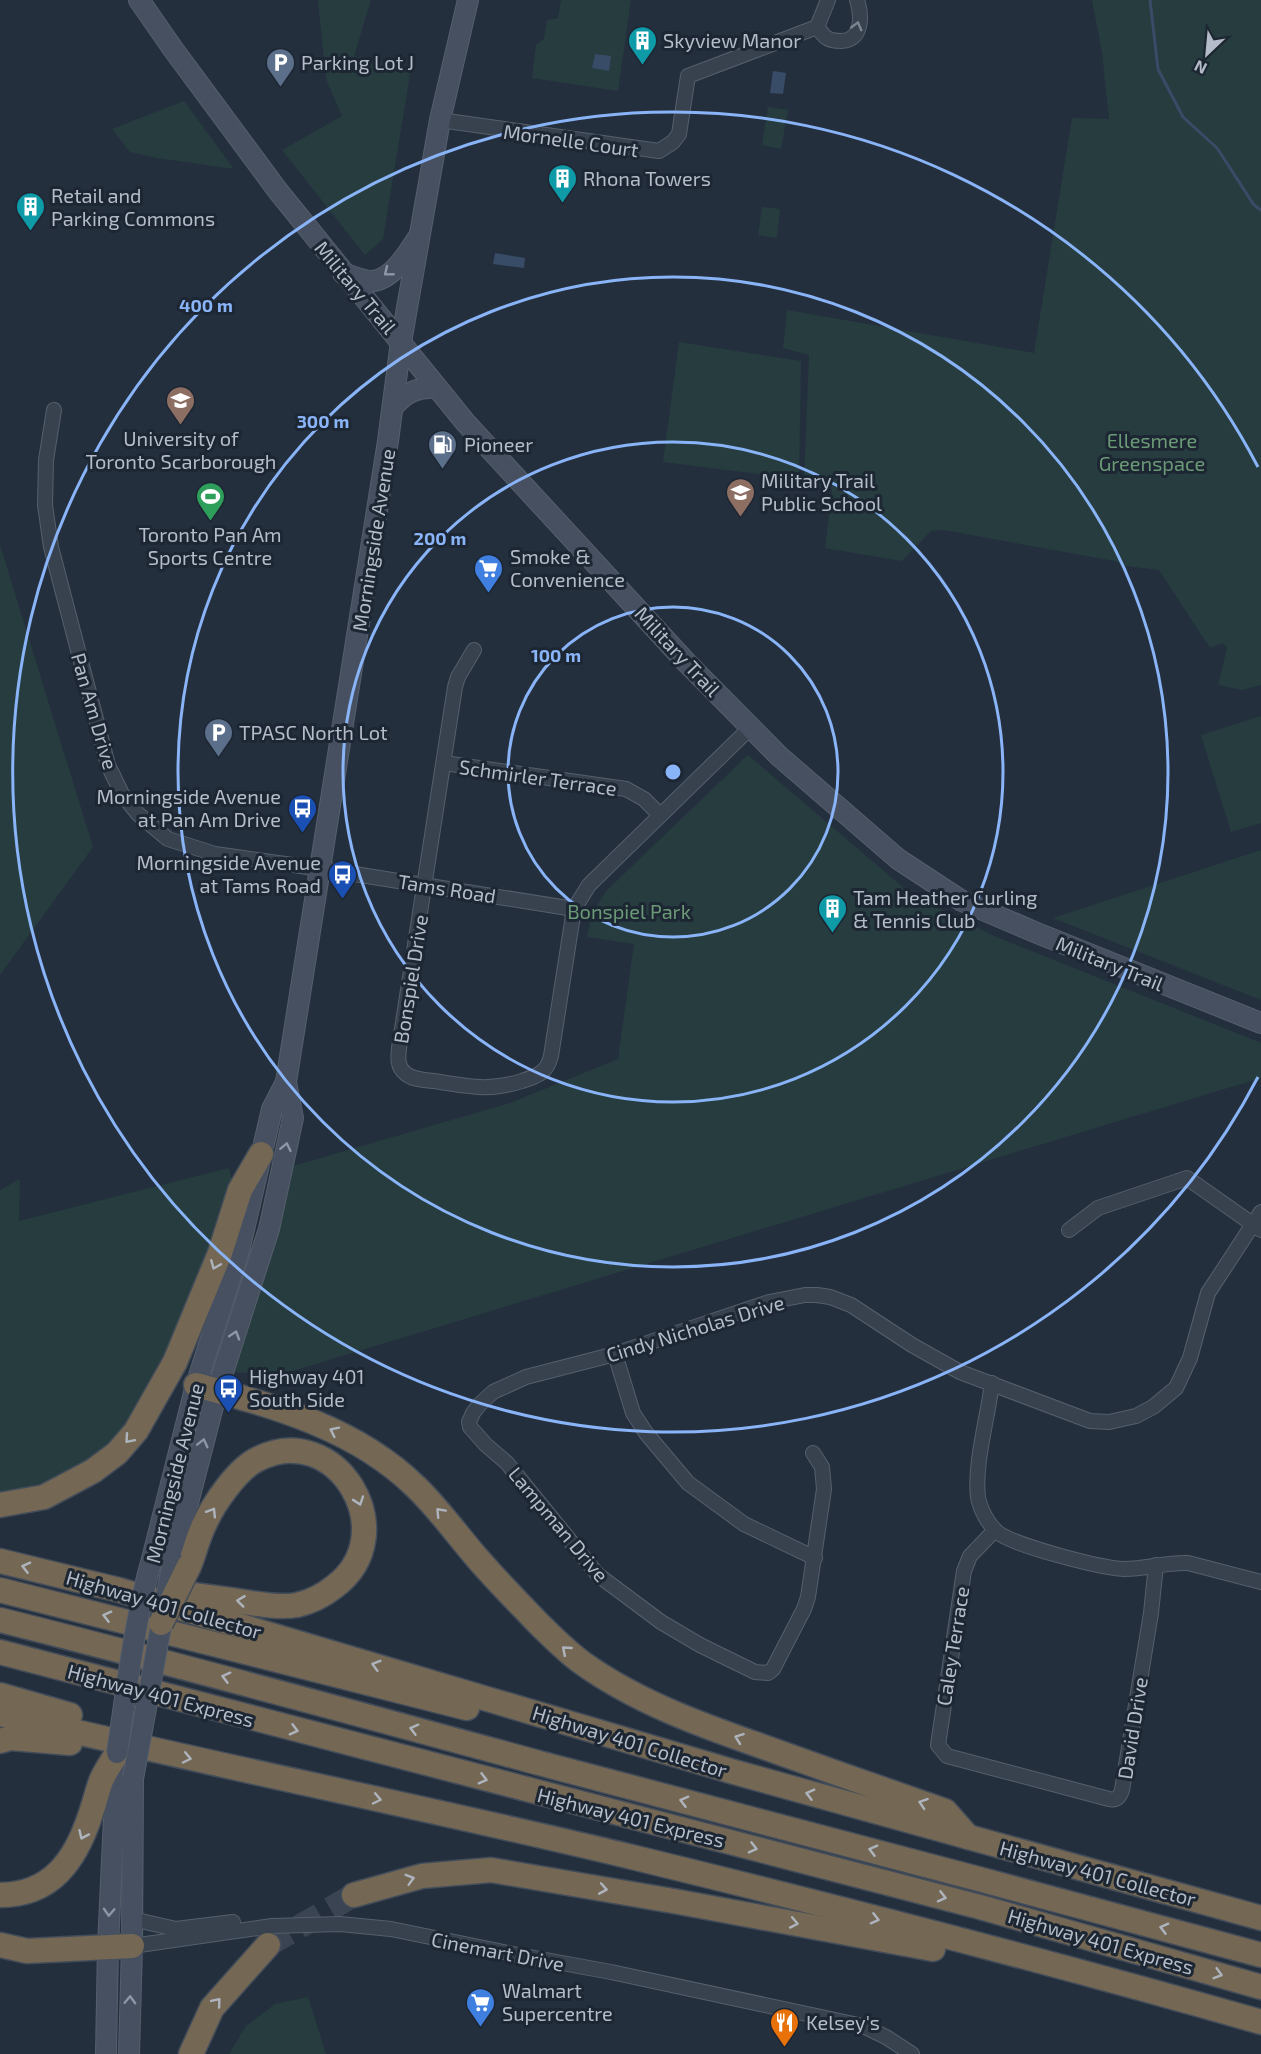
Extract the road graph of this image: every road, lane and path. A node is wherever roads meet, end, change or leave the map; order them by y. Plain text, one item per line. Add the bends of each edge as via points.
1 (139, 0) edge
2 (468, 0) edge
3 (828, 0) edge
4 (857, 0) edge
5 (818, 27) junction
6 (440, 120) junction
7 (419, 235) junction
8 (343, 273) junction
9 (401, 342) junction
10 (437, 388) junction
11 (393, 407) junction
12 (54, 410) dead end
13 (474, 650) dead end
14 (750, 728) junction
15 (444, 762) junction
16 (659, 814) junction
17 (320, 869) junction
18 (425, 885) junction
19 (574, 909) junction
20 (1261, 1023) edge
21 (286, 1082) junction
22 (261, 1154) junction
23 (1261, 1212) edge
24 (1257, 1227) edge
25 (1069, 1230) dead end
26 (615, 1354) junction
27 (992, 1383) junction
28 (206, 1388) junction
29 (469, 1422) joint
30 (813, 1453) dead end
31 (0, 1505) edge
32 (995, 1530) junction
33 (815, 1558) junction
34 (0, 1561) edge
35 (181, 1563) junction
36 (1156, 1565) junction
37 (1261, 1582) edge
38 (0, 1590) edge
39 (119, 1590) junction
40 (0, 1620) edge
41 (161, 1623) joint
42 (0, 1652) edge
43 (0, 1695) edge
44 (0, 1714) edge
45 (0, 1741) edge
46 (958, 1760) joint
47 (120, 1766) junction
48 (734, 1773) junction
49 (968, 1837) junction
50 (0, 1895) edge
51 (354, 1895) tunnel mouth
52 (1261, 1918) edge
53 (132, 1919) junction
54 (260, 1937) junction
55 (0, 1945) edge
56 (108, 1946) junction
57 (132, 1946) junction
58 (1261, 1955) edge
59 (1261, 1986) edge
60 (1142, 1988) junction
61 (1261, 2022) edge
62 (106, 2054) edge
63 (129, 2054) edge
64 (190, 2054) edge
65 (912, 2054) edge

1 - 8 main road, Military Trail
2 - 6 main road, Morningside Avenue
3 - 5 street
5 -> 4 street via 827,38 849,40 856,35 860,22
5 - 6 street, Mornelle Court via 688,76 679,134 658,151
6 - 7 main road, Morningside Avenue
7 -> 8 main road via 408,253 383,278 363,280
7 - 9 main road, Morningside Avenue
8 - 9 main road, Military Trail
9 - 10 main road, Military Trail
9 - 11 main road, Morningside Avenue
10 - 11 main road via 419,388
10 - 14 main road, Military Trail
11 - 17 main road, Morningside Avenue
12 - 17 street, Pan Am Drive via 46,460 45,506 51,547 108,765 122,794 138,814 168,839 215,854
13 - 15 street, Bonspiel Drive via 455,687
14 - 16 street, Bonspiel Drive
14 - 20 main road, Military Trail via 898,859 962,901
15 - 16 street, Schmirler Terrace via 626,789
15 - 18 street, Bonspiel Drive
16 - 19 street, Bonspiel Drive via 589,885
17 - 18 street, Tams Road
17 - 21 main road, Morningside Avenue
18 - 19 street, Tams Road
18 - 19 street, Bonspiel Drive via 398,1059 405,1074 419,1078 488,1088 542,1073 551,1056
21 - 22 main road, Morningside Avenue via 272,1109
28 -> 21 main road, Morningside Avenue via 269,1229 292,1118
22 - 28 main road, Morningside Avenue
22 -> 31 highway via 240,1190 220,1253 175,1362 136,1431 117,1453 93,1471 44,1497
23 - 24 street
24 - 25 street via 1187,1178 1098,1208
24 - 27 street, Cindy Nicholas Drive via 1208,1293 1176,1388 1153,1407 1124,1420 1090,1421
26 - 27 street, Cindy Nicholas Drive via 769,1302 805,1295 830,1297 851,1305 960,1372
26 - 29 street, Cindy Nicholas Drive via 513,1382 493,1392 472,1413
26 - 33 street via 633,1413 688,1484 744,1524
27 - 32 street via 977,1478 978,1499
35 -> 28 main road, Morningside Avenue
28 - 47 main road, Morningside Avenue, bridge via 144,1587
49 -> 28 highway via 945,1810 704,1726 613,1683 553,1638 414,1485 384,1461 321,1425 267,1404
29 - 33 street, Lampman Drive via 598,1575 675,1631 755,1672 768,1673 782,1652 804,1609
30 - 33 street, Lampman Drive via 822,1467 824,1486
32 - 36 street via 1017,1543 1104,1567
32 - 46 street, Caley Terrace via 970,1556 962,1582 938,1740 941,1751
39 -> 34 highway, Highway 401 Collector
35 -> 39 highway via 223,1493 256,1460 275,1453 297,1451 318,1456 339,1469 362,1505 361,1554 347,1578 323,1595 298,1605 267,1605 139,1588
35 - 41 highway, bridge
36 - 37 street via 1188,1563
36 - 46 street, David Drive via 1119,1797 1109,1800
48 -> 38 highway via 707,1773
48 -> 39 highway, Highway 401 Collector
58 -> 40 highway, Highway 401 Express via 182,1665
41 - 47 main road, Morningside Avenue, bridge
42 -> 59 highway, Highway 401 Express via 980,1907
43 - 47 highway via 98,1723
44 - 47 highway
45 - 47 highway via 11,1738 91,1746
47 -> 50 highway via 67,1866 49,1882 26,1893
47 - 53 main road, Morningside Avenue
47 -> 56 main road, Morningside Avenue
47 -> 60 highway via 406,1805 635,1858
49 -> 48 highway, Highway 401 Collector
49 - 52 highway, Highway 401 Collector
51 -> 60 highway via 422,1876 491,1870
53 - 54 street, Cinemart Drive via 176,1929 232,1922
53 - 57 main road, Morningside Avenue
54 - 57 street, Cinemart Drive
64 -> 54 highway via 212,2008
54 - 65 street, Cinemart Drive via 321,1923 391,1929 863,2026
55 - 56 highway via 27,1951
56 - 57 highway
56 - 62 main road, Morningside Avenue
63 -> 57 main road, Morningside Avenue
60 - 61 highway

